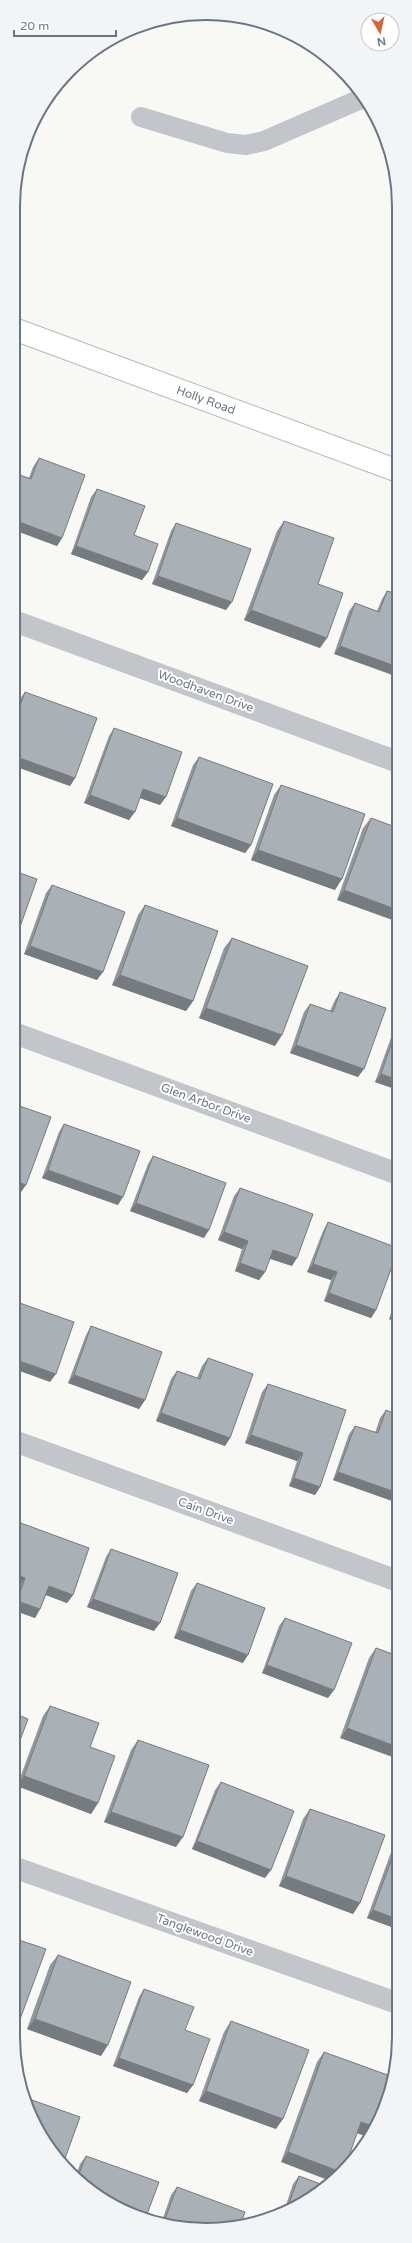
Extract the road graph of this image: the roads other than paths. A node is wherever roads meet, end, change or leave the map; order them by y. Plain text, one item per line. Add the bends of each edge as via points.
1 (359, 100) edge
2 (141, 117) dead end
3 (20, 331) edge
4 (392, 465) edge
5 (20, 623) edge
6 (392, 760) edge
7 (20, 1035) edge
8 (392, 1172) edge
9 (20, 1443) edge
10 (392, 1579) edge
11 (20, 1869) edge
12 (392, 2001) edge

1 - 2 lane via 264,141 246,145 227,143
3 - 4 main road, Holly Road
5 - 6 street, Woodhaven Drive
7 - 8 street, Glen Arbor Drive
9 - 10 street, Cain Drive
11 - 12 street, Tanglewood Drive

